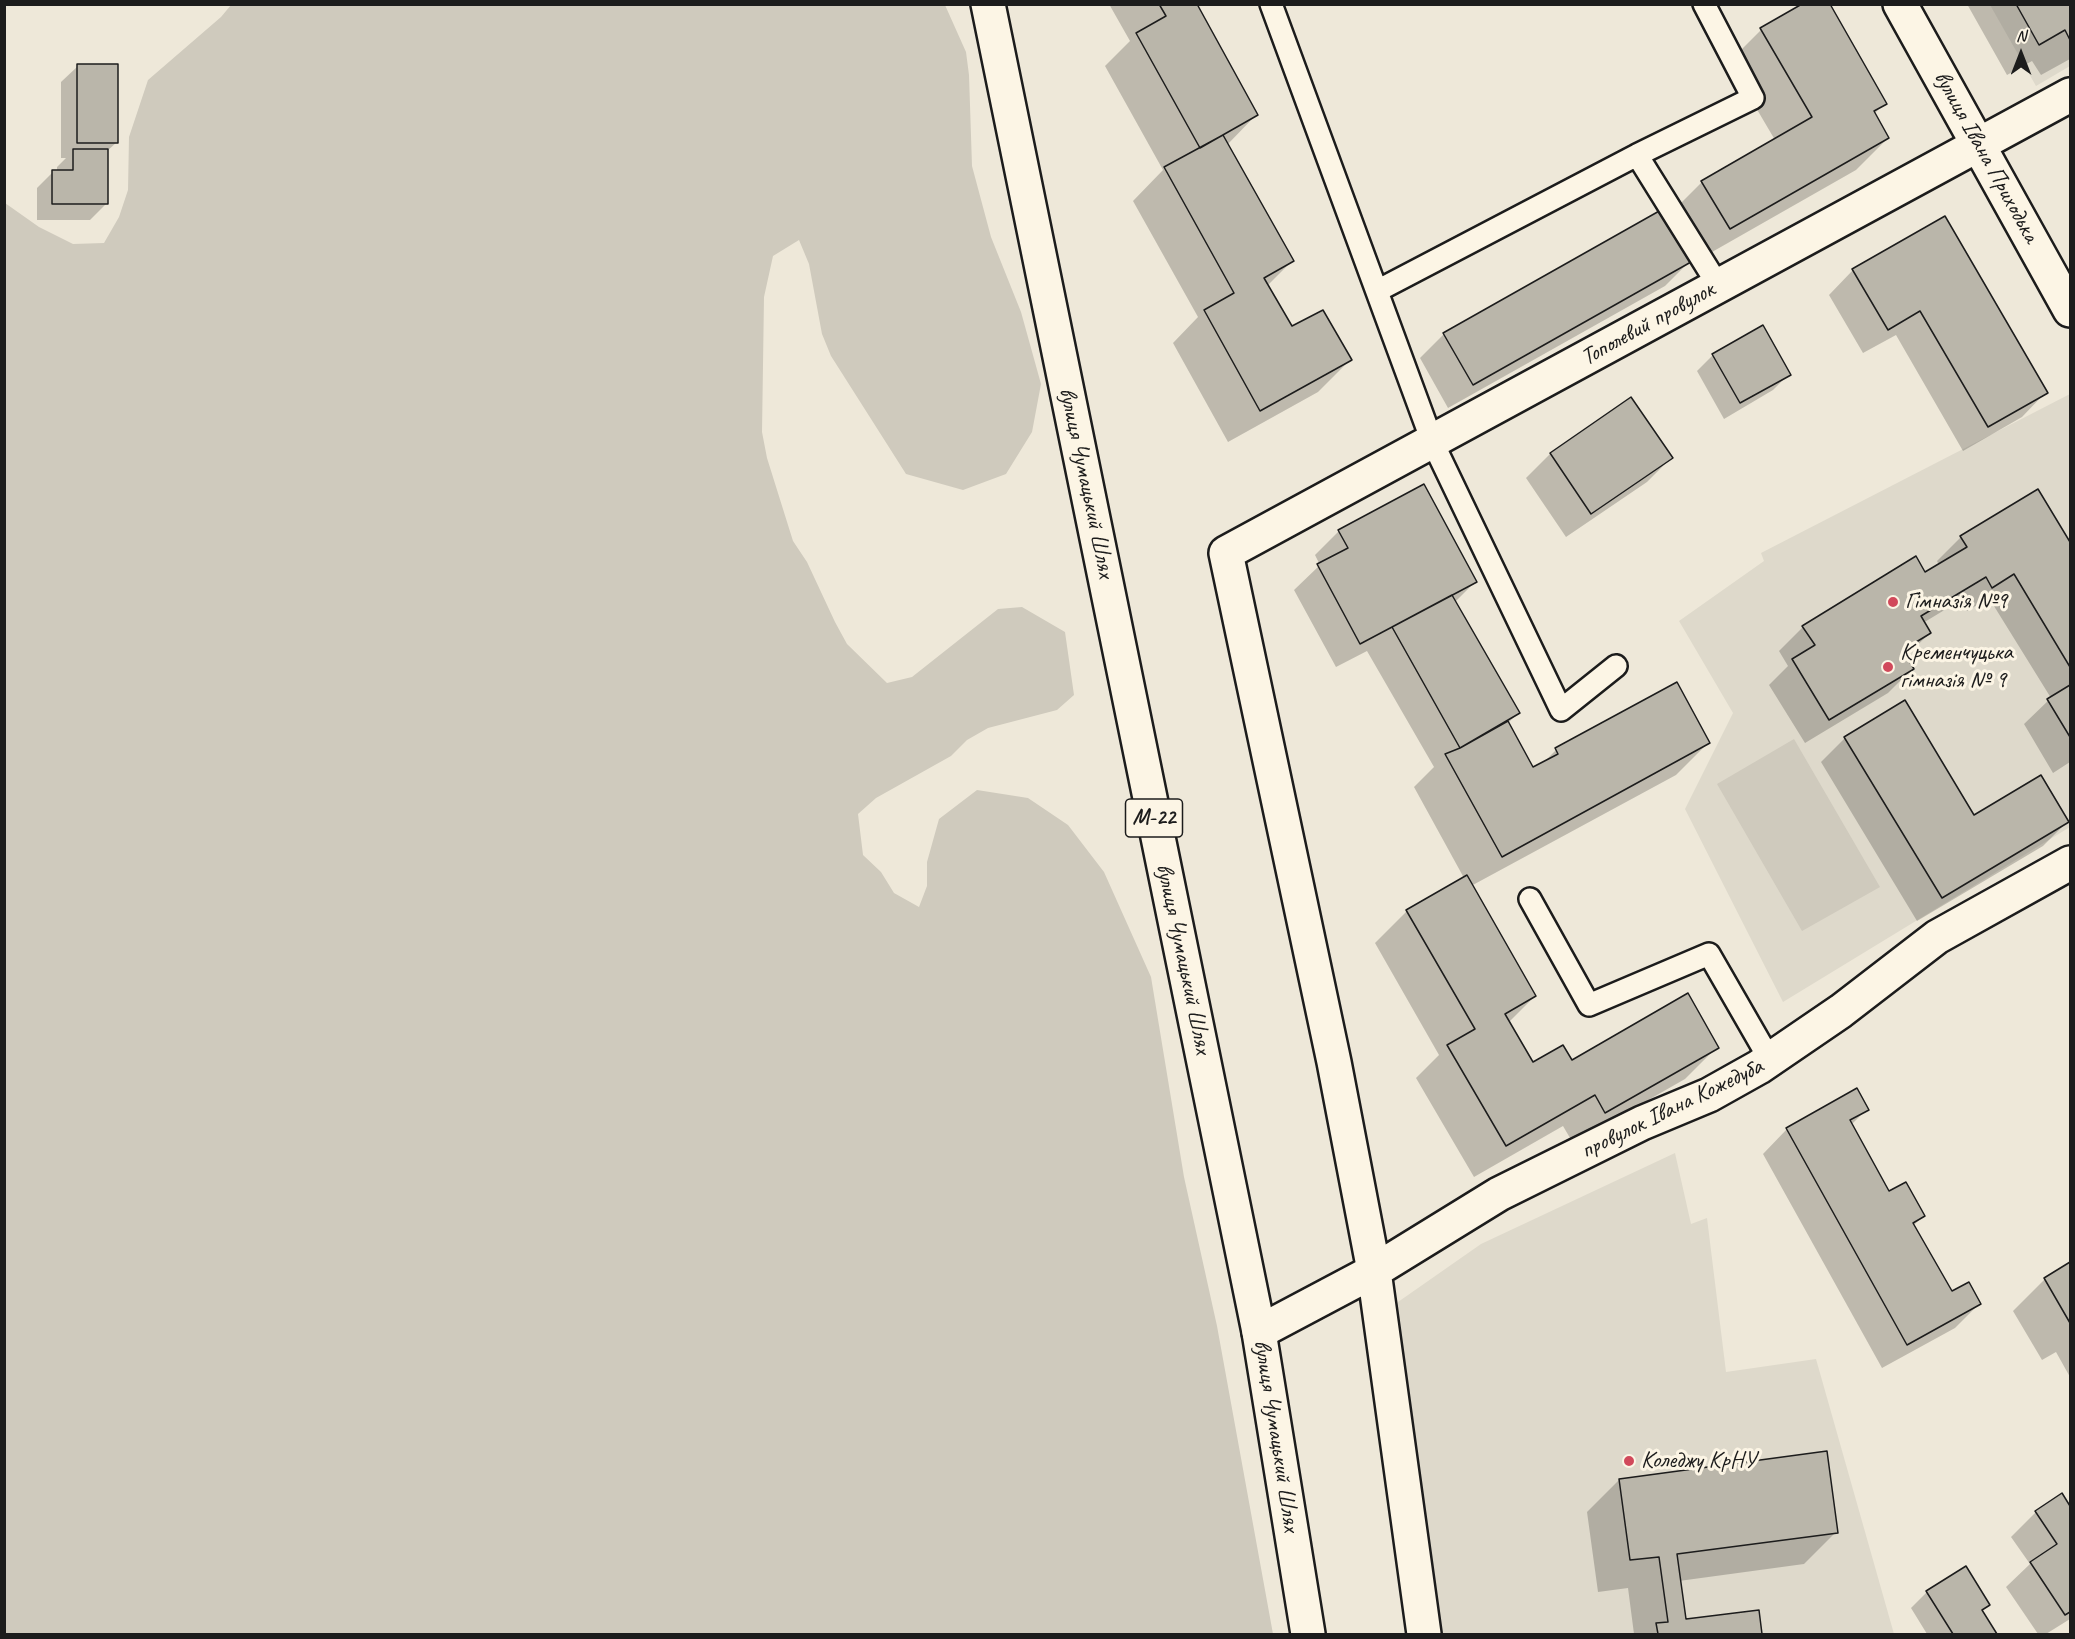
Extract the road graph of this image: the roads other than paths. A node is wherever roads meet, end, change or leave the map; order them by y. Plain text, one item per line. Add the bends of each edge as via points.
1 (988, 4) edge
2 (1271, 4) edge
3 (1704, 4) edge
4 (1900, 4) edge
5 (2070, 95) edge
6 (1979, 143) junction
7 (1637, 155) junction
8 (1718, 285) junction
9 (1377, 291) junction
10 (2070, 310) edge
11 (1432, 441) junction
12 (1616, 666) dead end
13 (2069, 869) edge
14 (1530, 899) dead end
15 (1770, 1060) junction
16 (1374, 1271) junction
17 (1259, 1332) junction
18 (1308, 1635) edge
19 (1424, 1635) edge

1 - 17 main road, вулиця Чумацький Шлях / М-22
2 - 9 lane
3 - 7 lane via 1753,98
4 - 6 main road, вулиця Івана Приходька
5 - 6 main road, Тополевий провулок
6 - 8 main road, Тополевий провулок
6 - 10 main road, вулиця Івана Приходька
7 - 8 lane
7 - 9 lane
8 - 11 main road, Тополевий провулок
9 - 11 lane
11 - 12 lane via 1561,710
11 - 16 main road, Тополевий провулок via 1226,553 1334,1062
13 - 15 main road, провулок Івана Кожедуба via 1937,937
14 - 15 lane via 1590,1005 1709,954
15 - 16 main road, провулок Івана Кожедуба via 1709,1095 1642,1123 1499,1194
16 - 17 main road, провулок Івана Кожедуба
16 - 19 main road
17 - 18 main road, вулиця Чумацький Шлях / М-22

